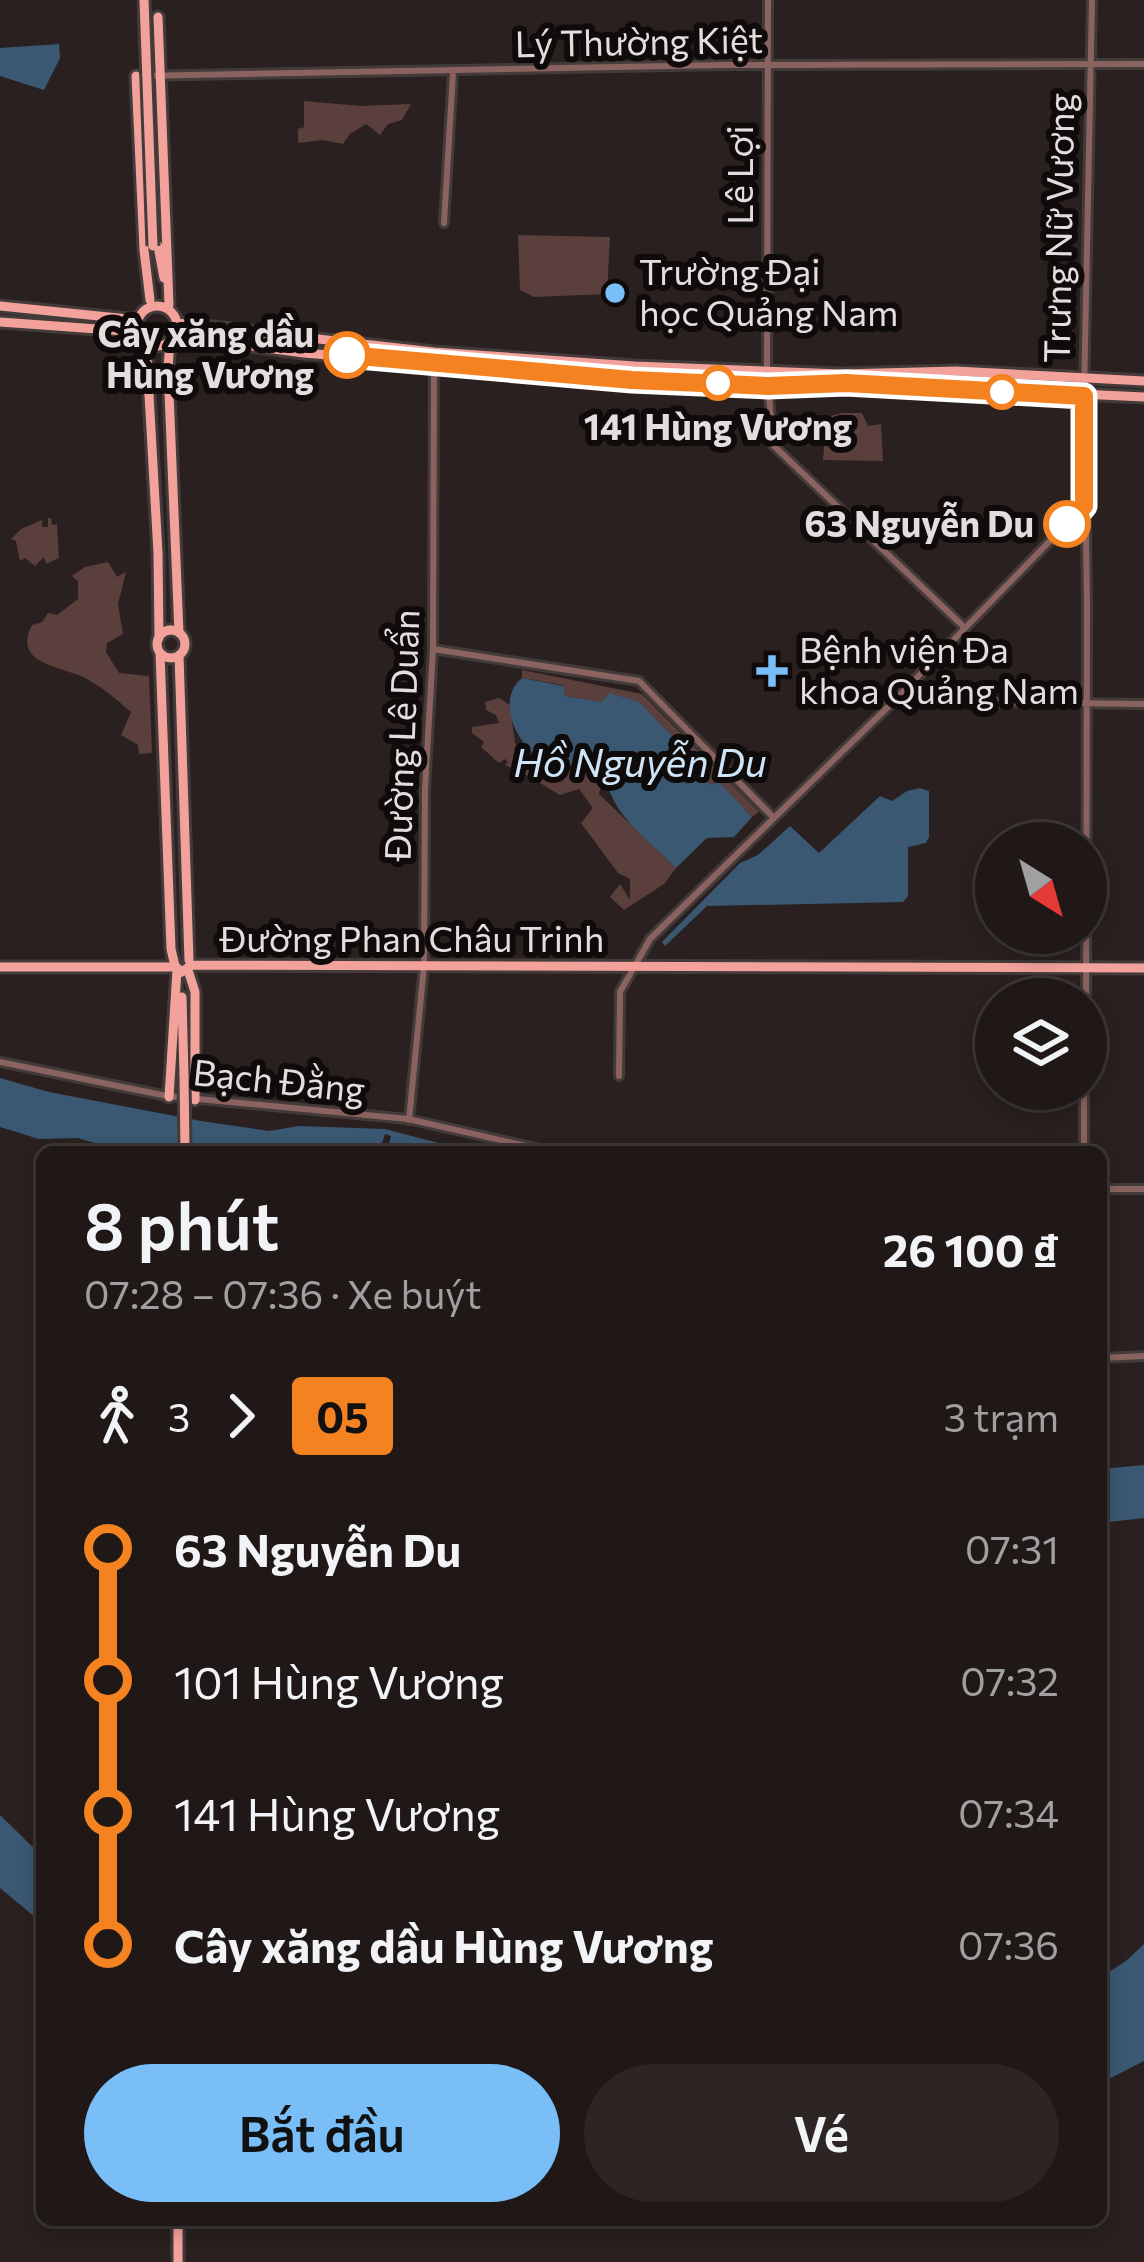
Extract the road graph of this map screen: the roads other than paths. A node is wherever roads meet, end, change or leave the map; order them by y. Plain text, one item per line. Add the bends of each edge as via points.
1 (146, 0) edge
2 (768, 0) edge
3 (1092, 0) edge
4 (158, 17) dead end
5 (1088, 64) junction
6 (1144, 64) edge
7 (766, 66) junction
8 (453, 73) junction
9 (159, 75) junction
10 (136, 76) joint
11 (444, 223) dead end
12 (155, 246) junction
13 (150, 304) junction
14 (0, 307) edge
15 (0, 322) edge
16 (172, 323) junction
17 (141, 332) junction
18 (434, 358) junction
19 (767, 370) junction
20 (1084, 380) junction
21 (1144, 381) edge
22 (768, 386) junction
23 (1084, 396) junction
24 (1144, 397) edge
25 (1084, 506) junction
26 (965, 628) junction
27 (179, 633) junction
28 (159, 638) junction
29 (433, 649) junction
30 (160, 653) junction
31 (179, 655) junction
32 (894, 700) junction
33 (1087, 704) junction
34 (1144, 704) edge
35 (774, 818) junction
36 (424, 966) junction
37 (0, 967) edge
38 (632, 967) junction
39 (1088, 967) junction
40 (183, 968) junction
41 (1144, 968) edge
42 (1088, 978) edge
43 (0, 1062) edge
44 (619, 1076) dead end
45 (169, 1096) junction
46 (195, 1100) junction
47 (1084, 1110) edge
48 (409, 1120) junction
49 (185, 1146) edge
50 (526, 1146) edge
51 (1084, 1146) edge
52 (1144, 1189) edge
53 (1107, 1190) edge
54 (1144, 1356) edge
55 (1107, 1358) edge
56 (178, 2226) edge
57 (178, 2262) edge

1 - 12 main road, bridge
2 - 7 street, Lê Lợi
3 - 5 street, Trưng Nữ Vương
4 - 9 main road
5 - 6 street, Lý Thường Kiệt
5 - 7 street, Lý Thường Kiệt
5 - 20 street, Trưng Nữ Vương
7 - 8 street, Lý Thường Kiệt
7 - 19 street, Lê Lợi
8 - 9 street, Lý Thường Kiệt
8 - 11 street
9 - 10 street, Lý Thường Kiệt
9 - 16 main road
10 - 13 main road
12 - 13 main road
12 - 16 main road
13 - 16 main road via 162,306
13 - 17 main road
14 - 17 main road
15 - 17 main road
16 - 17 main road via 158,345
16 - 18 main road via 304,353
16 - 27 main road
17 - 28 main road
18 - 19 main road
18 - 22 main road
18 - 29 street, Đường Lê Duẩn
19 - 20 main road
19 - 22 street, Lê Lợi
20 - 21 main road
20 - 23 street, Trưng Nữ Vương
22 - 23 main road
22 - 26 street, Lê Lợi via 770,430 781,455
23 - 24 main road
23 - 25 street, Trưng Nữ Vương
25 - 26 street
25 - 33 street, Trưng Nữ Vương
26 - 32 street
27 - 28 main road
27 - 31 main road
28 - 30 main road
29 - 35 street via 639,682
29 - 36 street, Đường Lê Duẩn
30 - 31 main road
30 - 40 main road via 171,949
31 - 40 main road
32 - 33 street
32 - 35 street
33 - 34 street
33 - 39 street, Trưng Nữ Vương
35 - 38 street via 650,939
36 - 38 main road, Đường Phan Châu Trinh
36 - 40 main road, Đường Phan Châu Trinh
36 - 48 street, Đường Lê Duẩn
37 - 40 main road, Đường Phan Châu Trinh
38 - 39 main road, Đường Phan Châu Trinh
38 - 44 street via 620,992
39 - 41 main road, Đường Phan Châu Trinh
39 - 42 street, Trưng Nữ Vương
40 - 45 main road
40 - 46 main road via 195,992
40 - 49 main road, bridge
43 - 45 street, Bạch Đằng
45 - 46 street, Bạch Đằng
46 - 48 street, Bạch Đằng
47 - 51 street
48 - 50 street, Bạch Đằng
52 - 53 street
54 - 55 street
56 - 57 main road

